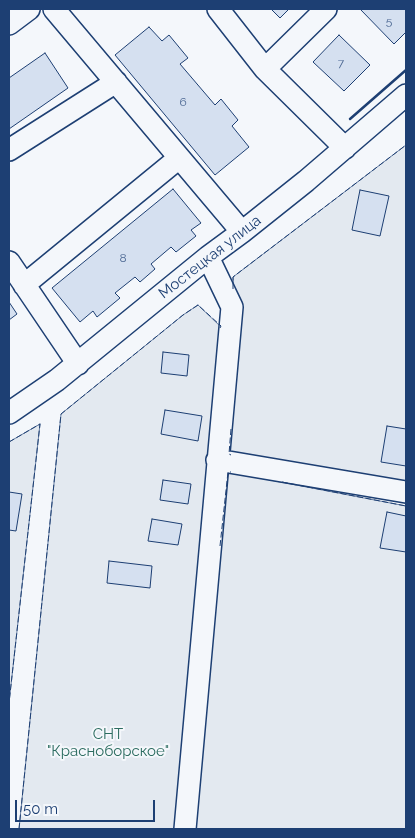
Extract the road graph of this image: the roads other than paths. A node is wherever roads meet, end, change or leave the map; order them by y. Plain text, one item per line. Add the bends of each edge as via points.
1 (29, 9) edge
2 (54, 9) edge
3 (218, 9) edge
4 (326, 9) edge
5 (9, 24) edge
6 (265, 69) junction
7 (116, 82) junction
8 (406, 95) edge
9 (345, 148) junction
10 (9, 150) edge
11 (179, 158) junction
12 (242, 232) junction
13 (208, 257) junction
14 (9, 262) edge
15 (24, 285) junction
16 (78, 364) junction
17 (9, 413) edge
18 (217, 460) junction
19 (406, 492) edge
20 (185, 829) edge

1 - 5 street
2 - 7 street
3 - 6 street
4 - 6 street
6 - 9 street
7 - 10 street
7 - 11 street
8 - 9 street, Мостецкая улица
9 - 12 street, Мостецкая улица
11 - 12 street
11 - 15 street
12 - 13 street, Мостецкая улица
13 - 16 street, Мостецкая улица
13 - 18 street via 232,307
14 - 15 street
15 - 16 street
16 - 17 street, Мостецкая улица
18 - 19 street
18 - 20 street

